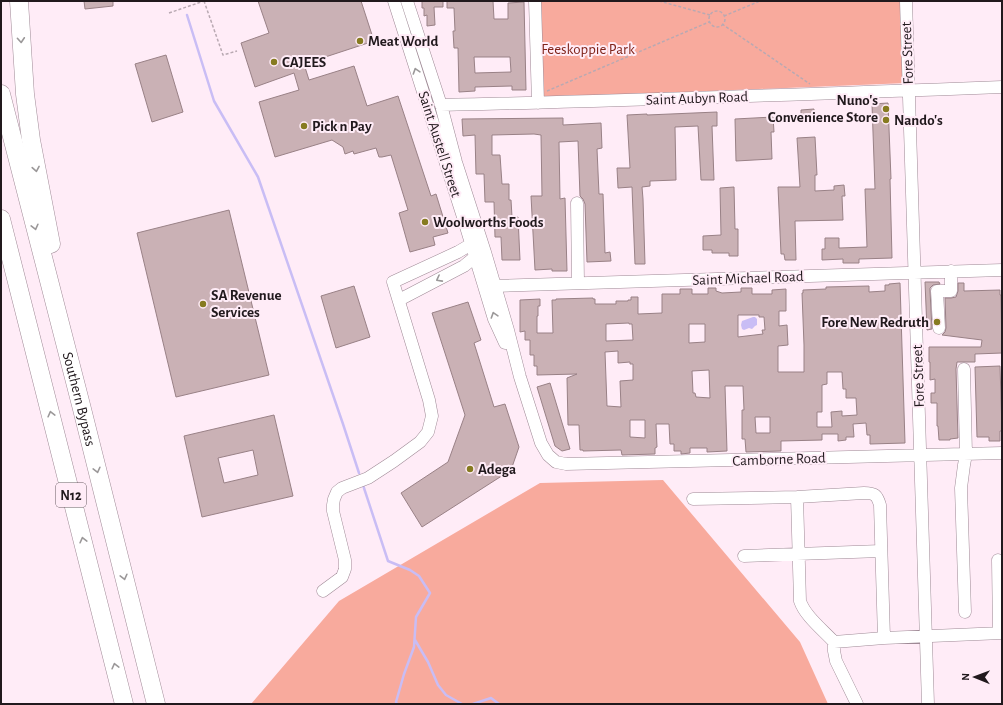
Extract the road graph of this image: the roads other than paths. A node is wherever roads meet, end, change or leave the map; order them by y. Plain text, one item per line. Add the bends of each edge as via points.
1 (19, 1) edge
2 (394, 1) edge
3 (407, 1) edge
4 (535, 1) edge
5 (906, 1) edge
6 (1002, 86) edge
7 (908, 90) junction
8 (1, 94) edge
9 (538, 99) junction
10 (441, 105) junction
11 (577, 203) dead end
12 (463, 217) junction
13 (1, 219) edge
14 (476, 241) junction
15 (480, 254) junction
16 (444, 258) junction
17 (464, 266) junction
18 (1002, 270) edge
19 (951, 271) junction
20 (914, 272) junction
21 (578, 283) junction
22 (489, 285) junction
23 (399, 300) junction
24 (938, 328) dead end
25 (964, 369) dead end
26 (81, 405) junction
27 (1002, 453) edge
28 (966, 454) junction
29 (921, 456) junction
30 (556, 462) joint
31 (797, 497) junction
32 (693, 499) dead end
33 (881, 551) junction
34 (798, 554) junction
35 (744, 556) dead end
36 (998, 560) dead end
37 (323, 592) dead end
38 (965, 612) dead end
39 (1001, 633) edge
40 (926, 636) junction
41 (884, 638) junction
42 (834, 642) junction
43 (124, 704) edge
44 (156, 704) edge
45 (858, 704) edge
46 (928, 704) edge

1 -> 26 highway via 25,94 31,140
12 -> 2 street, Saint Austell Street
3 - 10 street, Saint Austell Street
4 - 9 street
5 - 7 street, Fore Street
6 - 7 street, Saint Aubyn Road
7 - 9 street, Saint Aubyn Road
7 - 20 street, Fore Street
8 -> 26 highway, Southern Bypass / N12
9 - 10 street, Saint Aubyn Road
10 - 14 street, Saint Austell Street
11 - 21 street
12 - 14 street, Saint Austell Street
12 - 16 street via 466,228 464,241
43 -> 13 highway, Southern Bypass / N12
14 - 15 street, Saint Austell Street
14 - 16 street
15 - 17 street
15 - 22 street, Saint Austell Street
16 - 23 street via 393,282
17 - 22 street via 474,268
17 -> 23 street
18 - 19 street, Saint Michael Road
19 - 20 street, Saint Michael Road
19 - 24 street via 951,291 937,292
20 - 21 street, Saint Michael Road
20 - 29 street, Fore Street
21 - 22 street, Saint Michael Road
22 - 30 street, Saint Austell Street via 508,330 541,443
23 - 37 street via 429,400 432,416 428,432 420,442 394,461 368,478 337,492 332,505 345,569 342,577
25 - 28 street
26 -> 44 highway, Southern Bypass / N12
27 - 28 street, Camborne Road
28 - 29 street, Camborne Road
28 - 38 street via 961,488
29 - 30 street, Camborne Road via 566,464
29 - 40 street, Fore Street
31 - 32 street
31 - 33 street via 864,493 875,495 880,505
31 - 34 street
33 - 34 street
33 - 41 street
34 - 35 street
34 - 42 street via 802,606
36 - 39 street
39 - 40 street
40 - 41 street
40 - 46 street, Fore Street
41 - 42 street
42 - 45 street via 836,661

